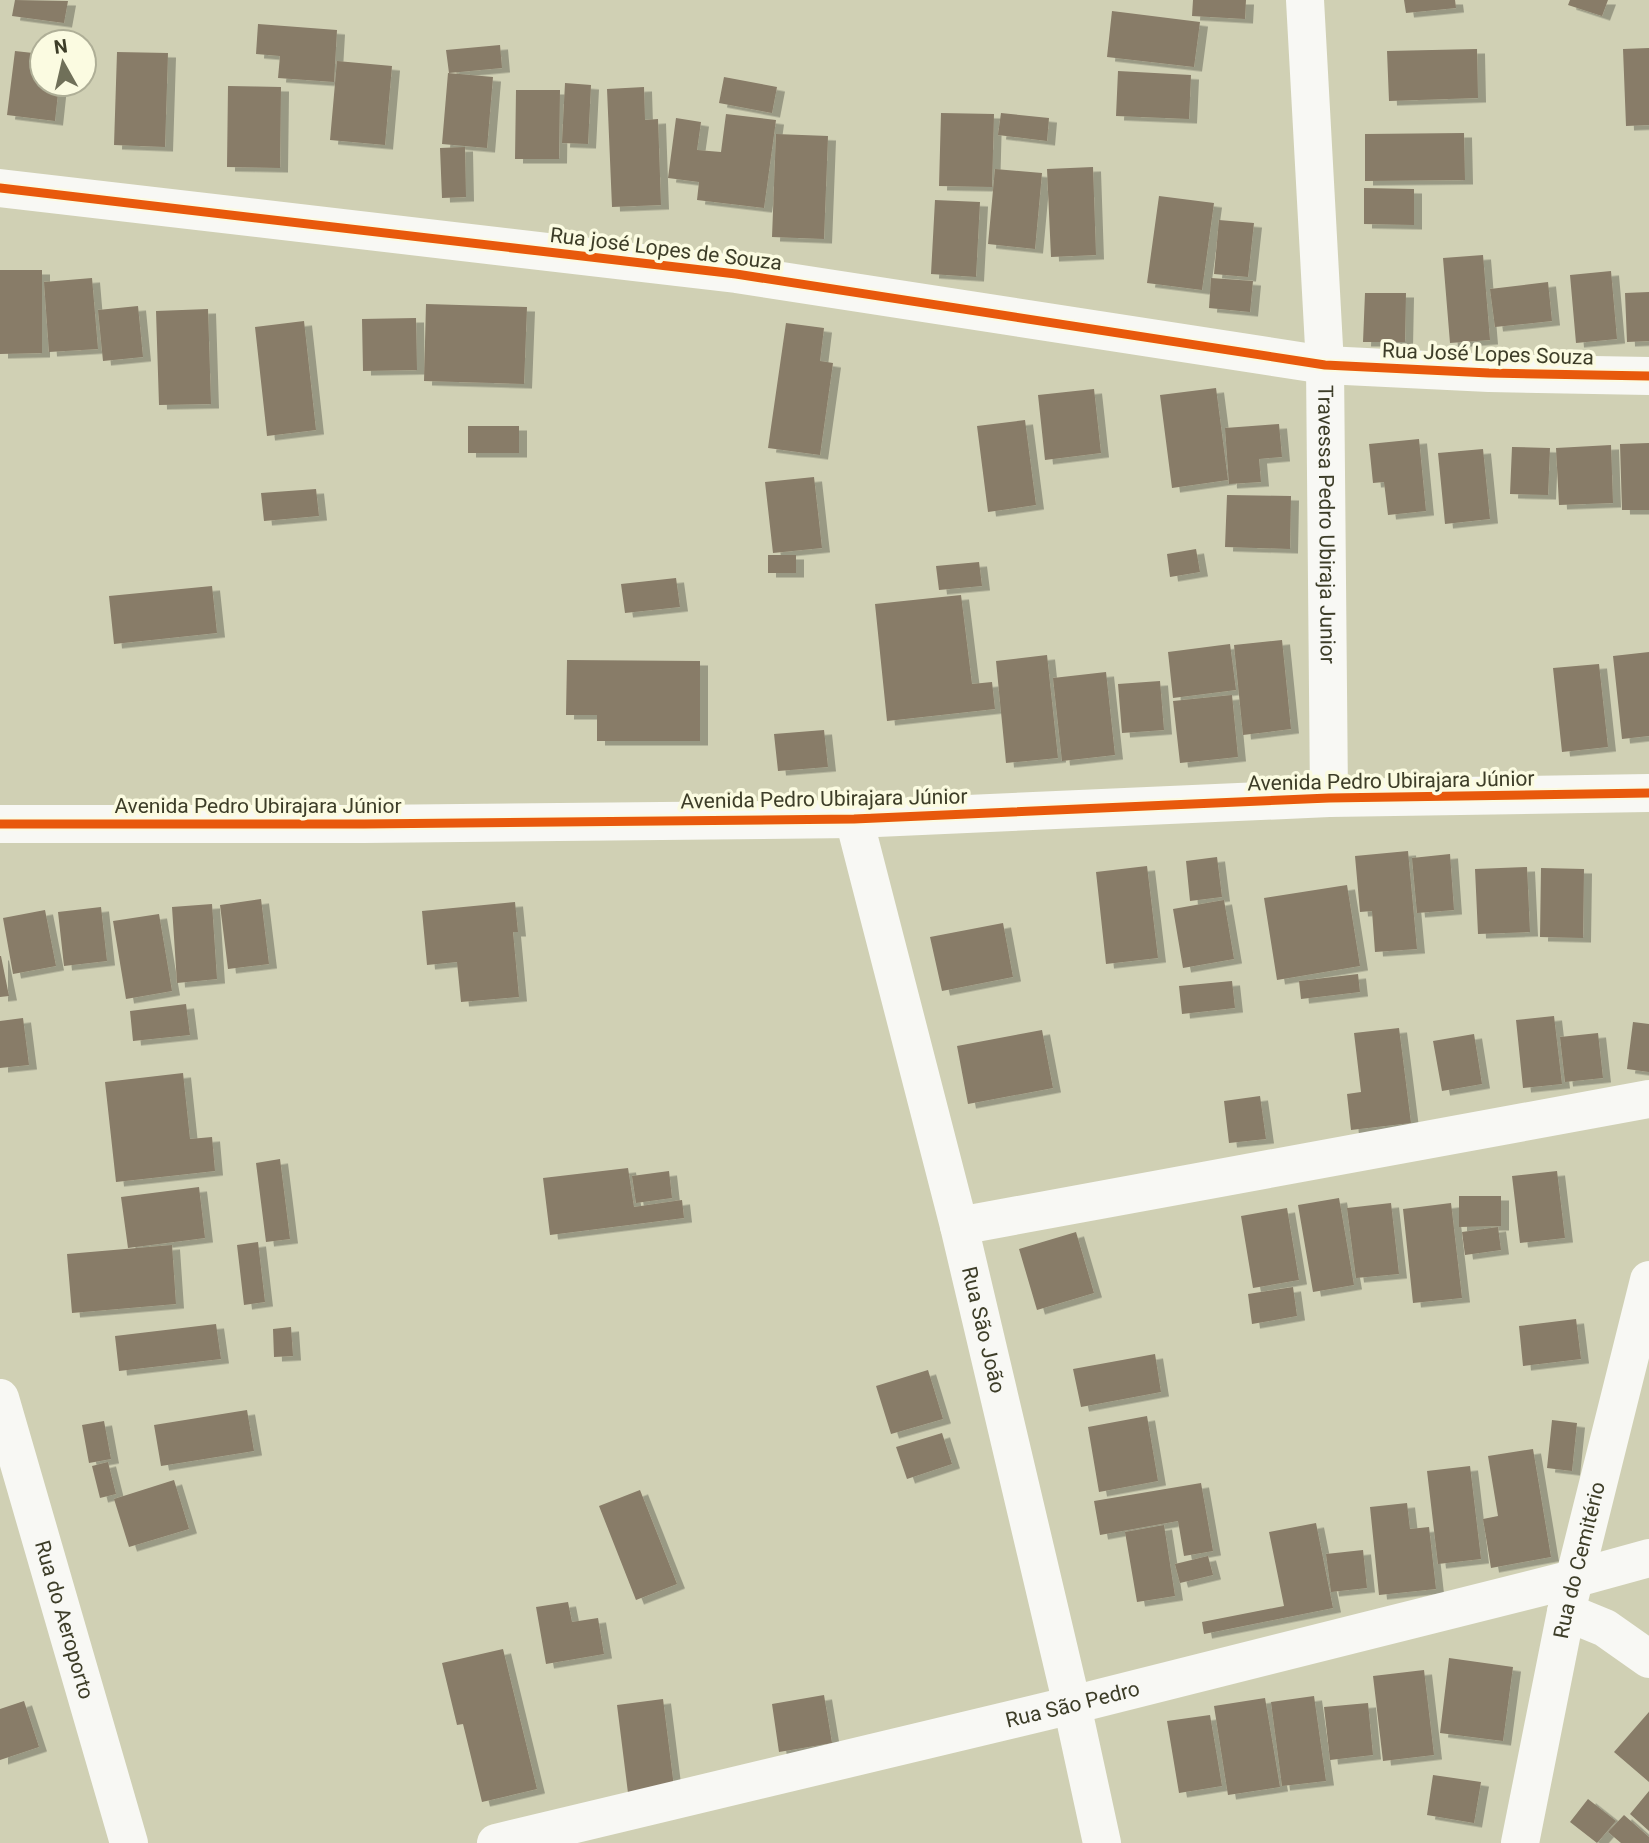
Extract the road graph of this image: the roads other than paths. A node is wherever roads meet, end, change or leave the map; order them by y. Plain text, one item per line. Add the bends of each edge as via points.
1 (1305, 0) edge
2 (0, 188) edge
3 (1325, 365) junction
4 (1649, 376) edge
5 (1649, 793) edge
6 (1329, 798) junction
7 (854, 818) junction
8 (0, 824) edge
9 (1649, 1100) edge
10 (959, 1226) junction
11 (1649, 1280) edge
12 (0, 1398) edge
13 (1649, 1558) edge
14 (1570, 1595) junction
15 (1649, 1659) edge
16 (1072, 1705) junction
17 (130, 1843) edge
18 (496, 1843) edge
19 (1102, 1843) edge
20 (1520, 1843) edge

1 - 3 street, Travessa Pedro Ubiraja Junior
2 - 3 street, Rua josé Lopes de Souza via 736,274
3 - 4 street, Rua José Lopes Souza
3 - 6 street, Travessa Pedro Ubiraja Junior
5 - 6 street, Avenida Pedro Ubirajara Júnior
6 - 7 street, Avenida Pedro Ubirajara Júnior
7 - 8 street, Avenida Pedro Ubirajara Júnior
7 - 10 street, Rua São João
9 - 10 street
10 - 16 street, Rua São João
11 - 14 street, Rua do Cemitério
12 - 17 street, Rua do Aeroporto
13 - 14 street, Rua São Pedro
14 - 15 street via 1605,1628
14 - 16 street, Rua São Pedro
14 - 20 street, Rua do Cemitério
16 - 18 street, Rua São Pedro
16 - 19 street, Rua São João

